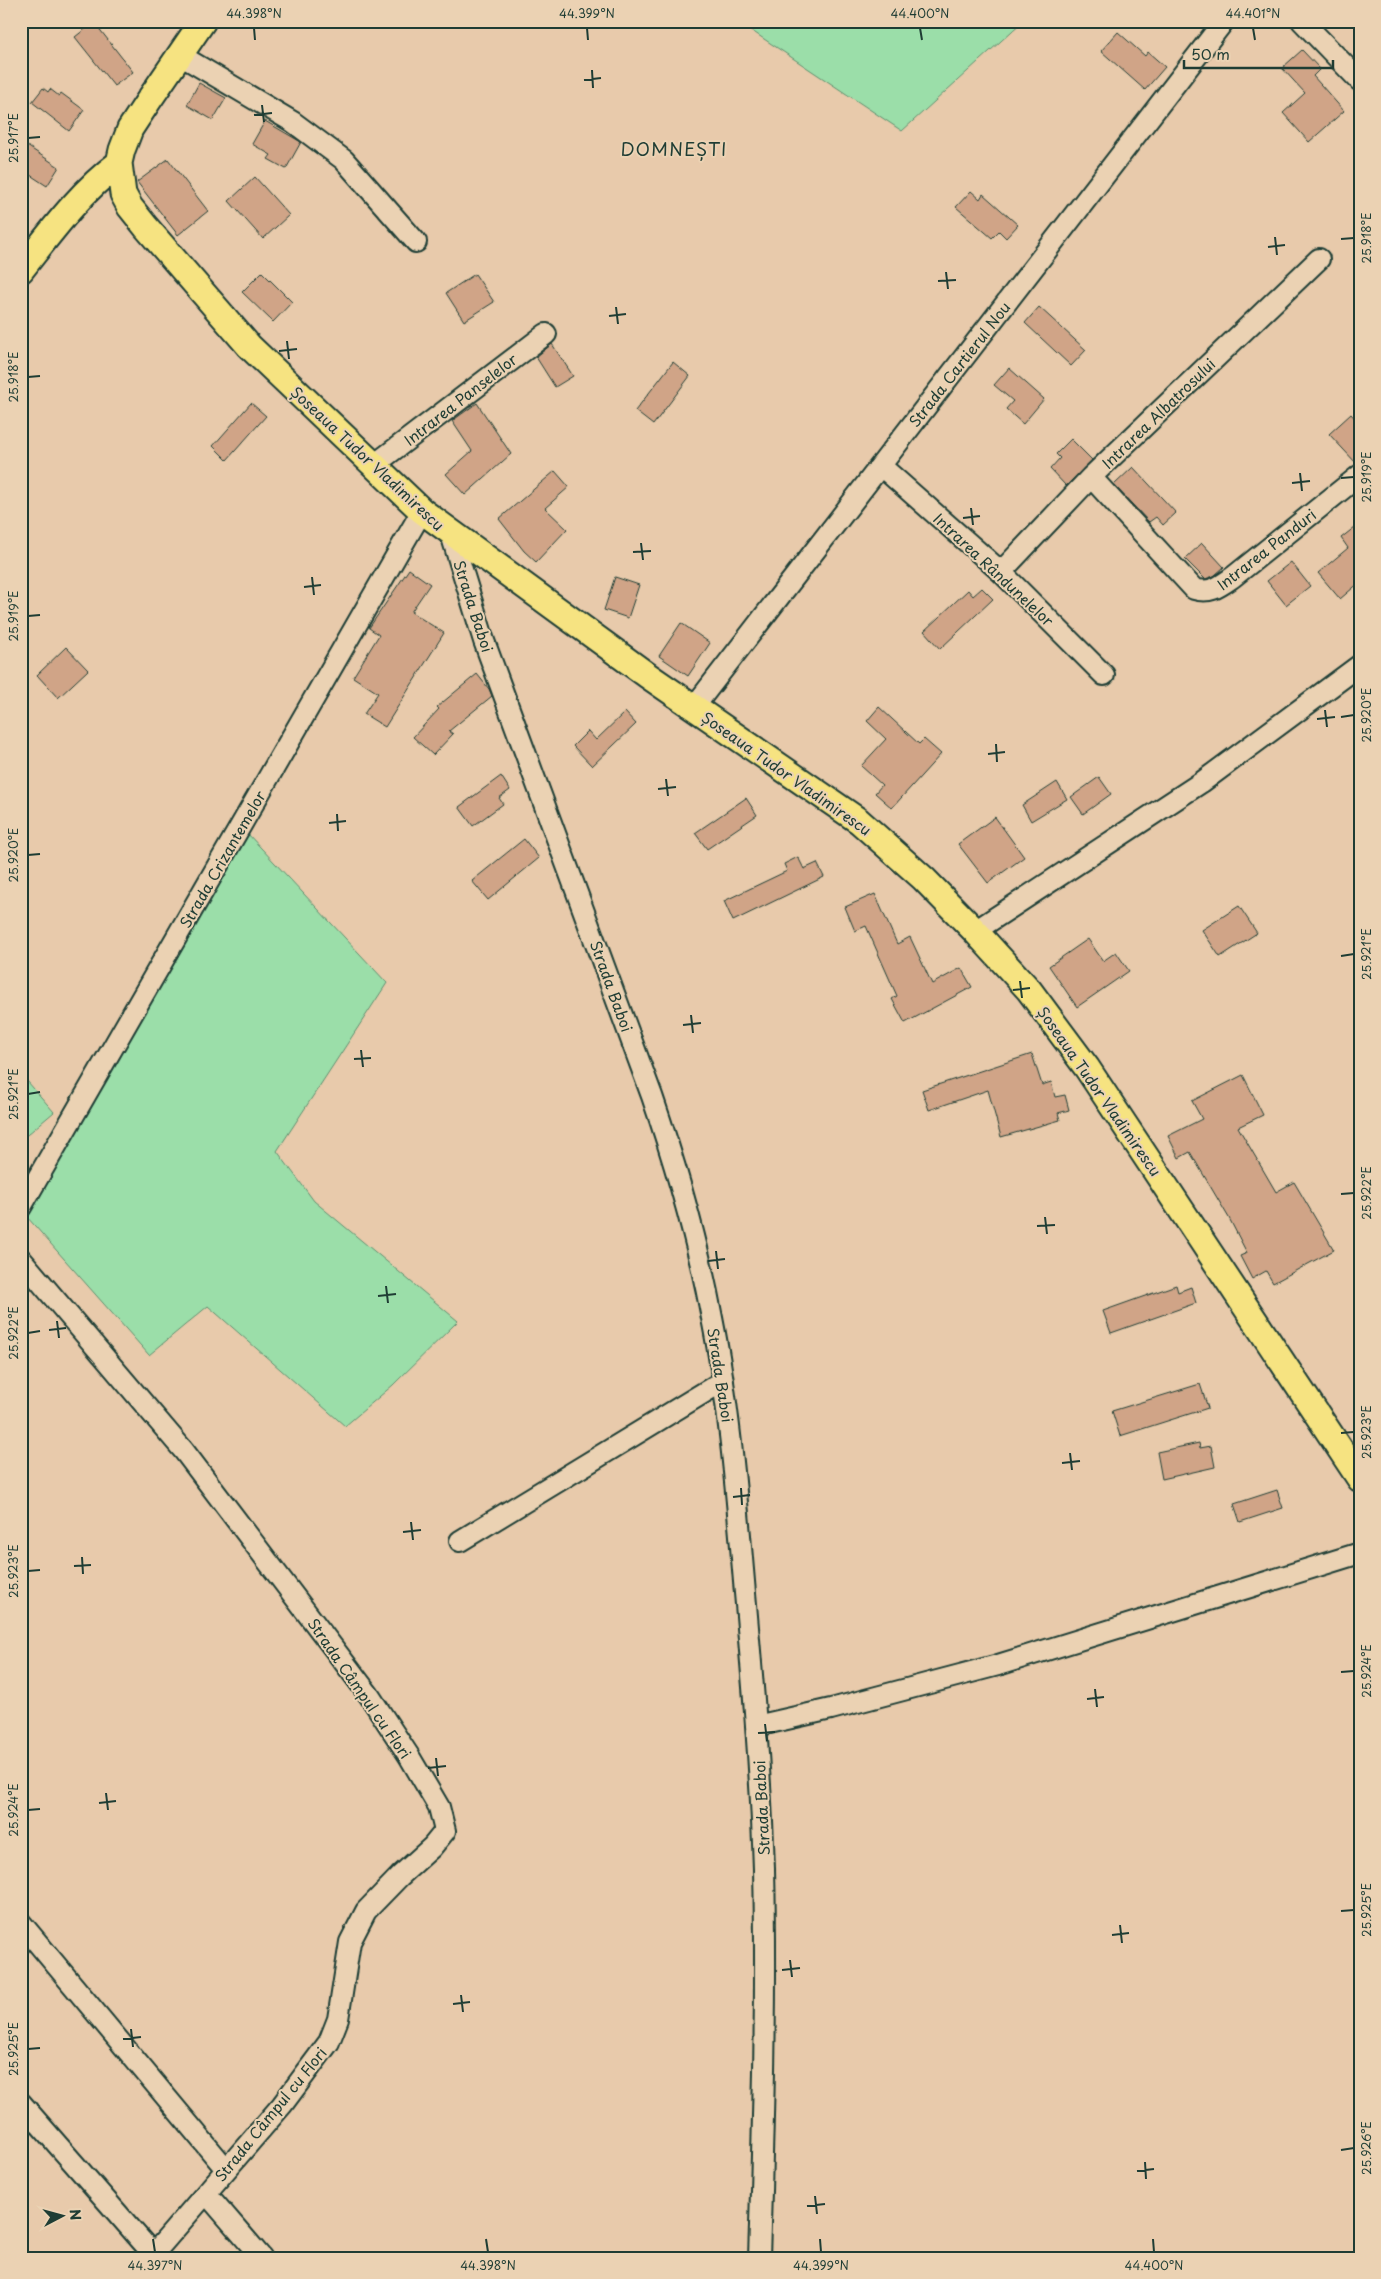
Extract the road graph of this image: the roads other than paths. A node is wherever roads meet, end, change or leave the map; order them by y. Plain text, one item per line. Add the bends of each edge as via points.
1 (203, 21) edge
2 (1224, 21) edge
3 (1302, 21) edge
4 (180, 55) junction
5 (1360, 81) edge
6 (119, 163) junction
7 (416, 242) dead end
8 (1319, 259) dead end
9 (21, 270) edge
10 (546, 334) dead end
11 (374, 465) junction
12 (881, 466) junction
13 (1360, 475) edge
14 (1091, 477) junction
15 (422, 511) junction
16 (452, 534) junction
17 (1001, 572) junction
18 (1360, 665) edge
19 (1104, 674) dead end
20 (694, 707) junction
21 (975, 932) junction
22 (21, 1207) edge
23 (21, 1259) edge
24 (723, 1381) junction
25 (1360, 1479) edge
26 (460, 1541) dead end
27 (1360, 1553) edge
28 (756, 1726) junction
29 (21, 1923) edge
30 (21, 2103) edge
31 (226, 2169) junction
32 (206, 2193) junction
33 (151, 2256) edge
34 (262, 2258) edge
35 (759, 2258) edge

1 - 4 main road
2 - 12 street, Strada Cartierul Nou
3 - 5 street
4 - 6 main road via 130,130
4 - 7 street via 293,122 329,148 344,160
6 - 9 main road via 83,194
6 - 11 main road, Șoseaua Tudor Vladimirescu via 123,194 130,207 180,269 249,346
8 - 14 street, Intrarea Albatrosului
10 - 11 street, Intrarea Panselelor
11 - 15 main road, Șoseaua Tudor Vladimirescu
12 - 17 street, Intrarea Rândunelelor
12 - 20 street, Strada Cartierul Nou
13 - 14 street, Intrarea Panduri via 1233,577 1216,589 1205,592 1194,589
14 - 17 street, Intrarea Albatrosului
15 - 16 main road, Șoseaua Tudor Vladimirescu
15 - 22 street, Strada Crizantemelor
16 - 20 main road, Șoseaua Tudor Vladimirescu
16 - 24 street, Strada Baboi via 484,641 676,1168 698,1249
17 - 19 street, Intrarea Rândunelelor
18 - 21 street via 1202,782
20 - 21 main road, Șoseaua Tudor Vladimirescu via 859,822 910,866
21 - 25 main road, Șoseaua Tudor Vladimirescu via 1029,990 1087,1068
23 - 31 street, Strada Câmpul cu Flori via 184,1451 369,1695 439,1807 445,1830 432,1847 366,1911 350,1942 338,2019 329,2042 282,2105
24 - 26 street
24 - 28 street, Strada Baboi
27 - 28 street via 998,1665
28 - 35 street, Strada Baboi via 764,1872
29 - 31 street
30 - 33 street
31 - 32 street, Strada Câmpul cu Flori
32 - 33 street, Strada Câmpul cu Flori
32 - 34 street

